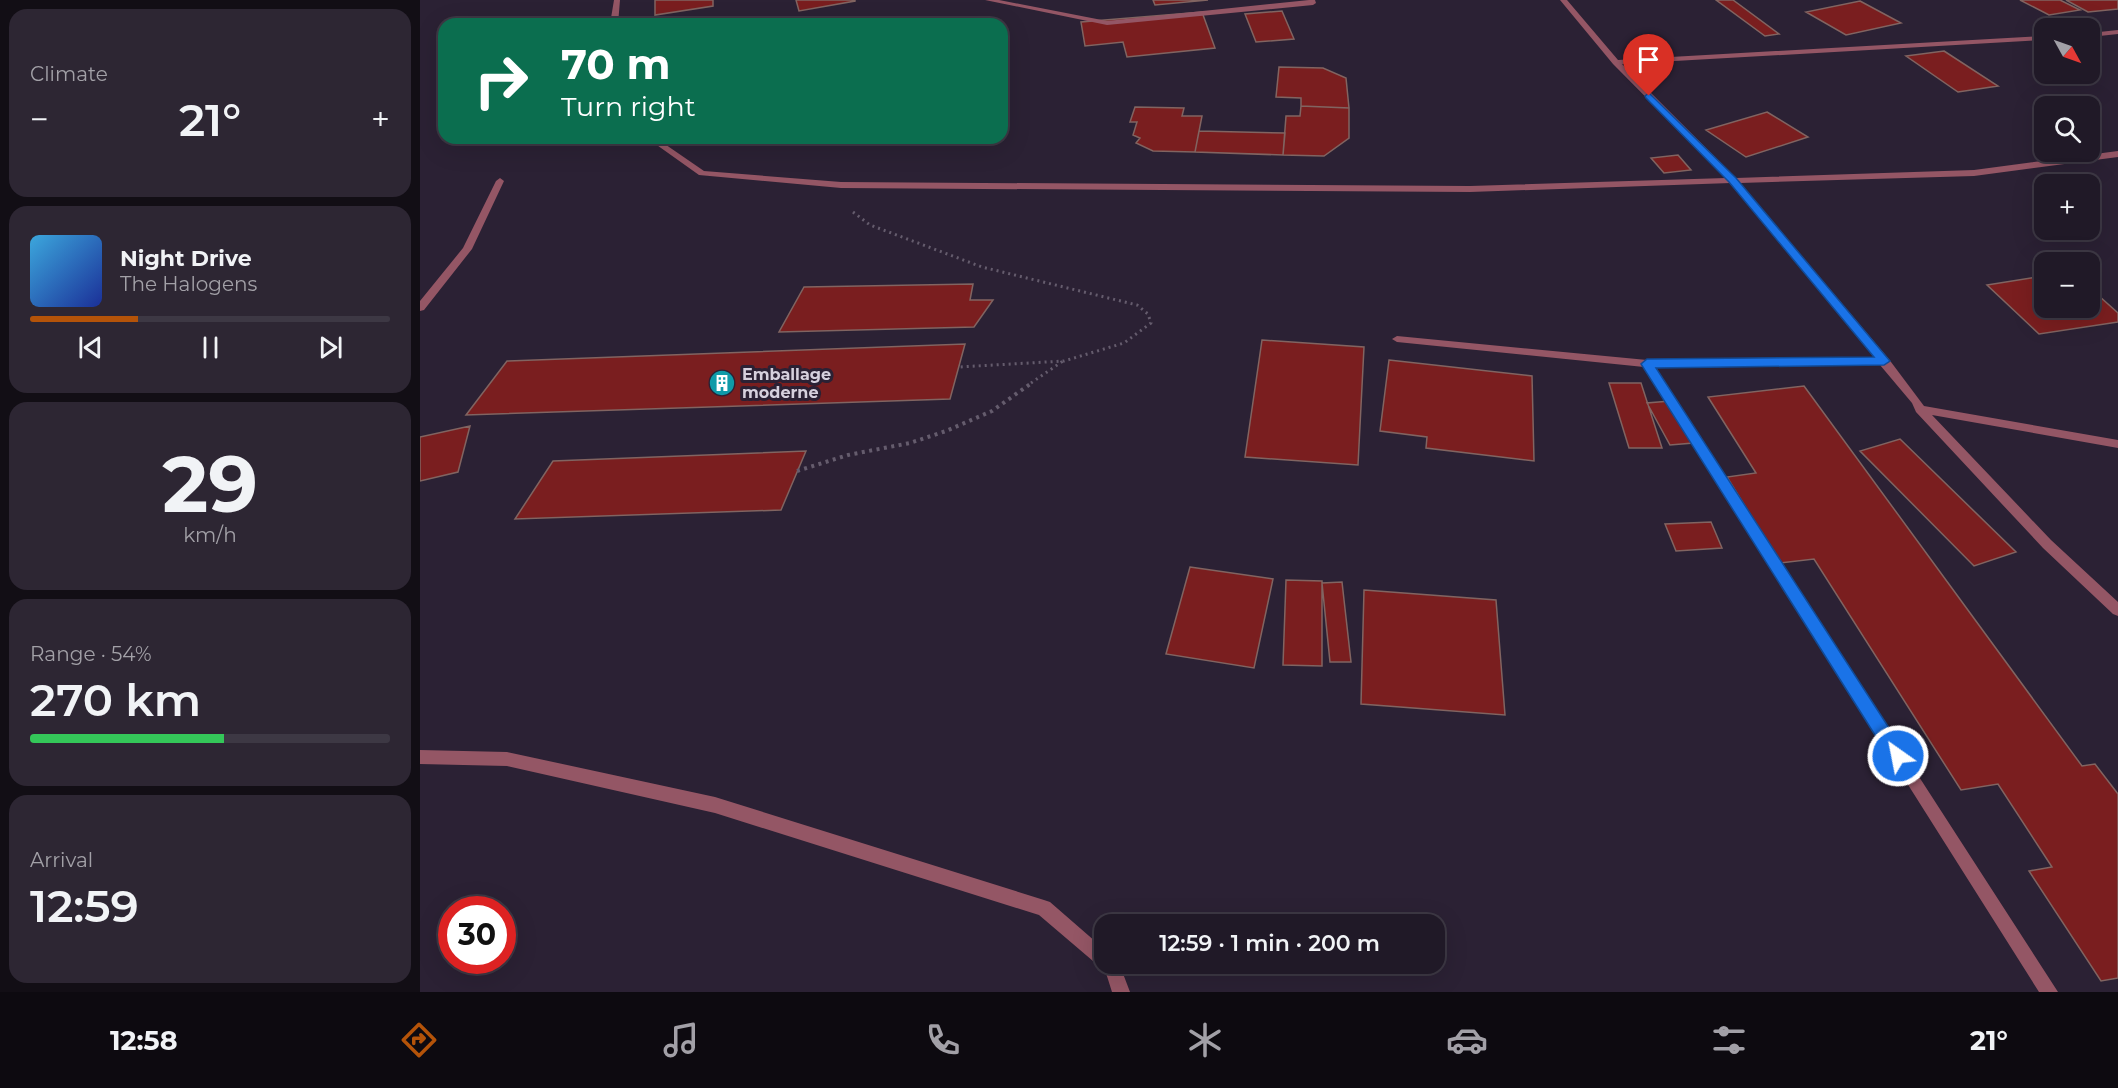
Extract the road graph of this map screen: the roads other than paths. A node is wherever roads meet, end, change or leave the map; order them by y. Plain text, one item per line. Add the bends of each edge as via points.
1 (617, 0) edge
2 (988, 0) edge
3 (1312, 0) edge
4 (1563, 0) edge
5 (615, 18) edge
6 (2118, 32) edge
7 (2100, 34) edge
8 (2034, 39) edge
9 (1616, 62) junction
10 (660, 144) edge
11 (2118, 154) edge
12 (1733, 180) junction
13 (500, 181) dead end
14 (420, 308) edge
15 (1397, 339) dead end
16 (1884, 361) junction
17 (1647, 364) junction
18 (1920, 409) junction
19 (2118, 444) edge
20 (2118, 610) edge
21 (420, 757) edge
22 (1094, 951) edge
23 (1115, 974) edge
24 (1121, 992) edge
25 (2049, 992) edge

1 - 5 street
2 - 3 street via 1107,23 1313,3
4 - 9 street
6 - 7 street
8 - 9 street
9 - 12 street
10 - 12 street via 702,173 814,183 1470,189
11 - 12 street via 1974,173
12 - 16 street
13 - 14 street via 467,249
15 - 17 street
16 - 17 street
16 - 18 street
17 - 25 street
18 - 19 street
18 - 20 street via 2047,544
21 - 22 street via 507,759 715,805 1044,908
23 - 24 street

